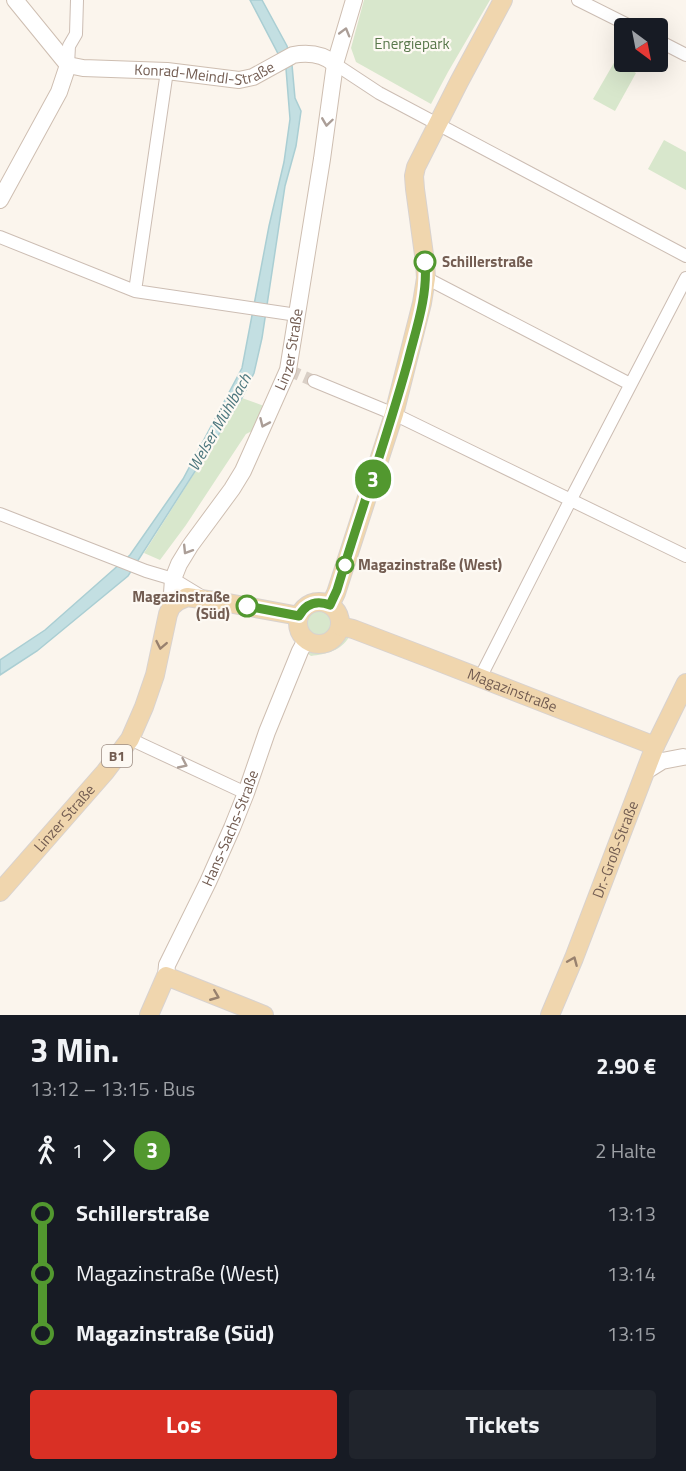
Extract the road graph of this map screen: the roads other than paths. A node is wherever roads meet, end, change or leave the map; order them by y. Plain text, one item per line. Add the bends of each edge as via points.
1 (15, 0) edge
2 (77, 0) edge
3 (354, 0) edge
4 (503, 0) edge
5 (578, 0) edge
6 (614, 18) edge
7 (668, 46) edge
8 (686, 55) edge
9 (335, 64) junction
10 (68, 65) junction
11 (167, 72) junction
12 (438, 124) junction
13 (0, 200) edge
14 (0, 237) edge
15 (686, 256) edge
16 (426, 278) junction
17 (686, 278) edge
18 (135, 291) junction
19 (297, 315) junction
20 (314, 381) tunnel mouth
21 (630, 384) junction
22 (394, 414) junction
23 (571, 499) junction
24 (0, 514) edge
25 (686, 556) edge
26 (173, 579) junction
27 (210, 600) junction
28 (330, 605) junction
29 (171, 607) junction
30 (299, 616) junction
31 (340, 626) junction
32 (306, 640) junction
33 (480, 678) junction
34 (686, 683) edge
35 (130, 739) junction
36 (655, 746) junction
37 (684, 758) edge
38 (646, 771) junction
39 (246, 792) junction
40 (0, 892) edge
41 (166, 976) junction
42 (149, 1015) edge
43 (264, 1015) edge
44 (550, 1015) edge

1 - 10 street
2 - 10 street via 76,34 69,46
9 -> 3 street, Linzer Straße
4 - 12 main road
5 - 6 street
7 - 8 street
9 - 11 street, Konrad-Meindl-Straße via 314,54 293,55 239,80
9 - 12 street
9 -> 19 street, Linzer Straße
10 - 11 street, Konrad-Meindl-Straße
10 - 13 street via 59,92
11 - 18 street
12 - 15 street
12 - 16 main road via 414,176
14 - 18 street
16 - 21 street
16 - 22 main road
17 - 21 street
18 - 19 street
19 -> 26 street, Linzer Straße via 288,370 243,471 190,546
20 - 22 street
21 - 23 street
22 - 23 street
22 - 28 main road
23 - 25 street
23 - 33 street
24 - 26 street
26 - 27 street
26 - 29 street, Linzer Straße
27 - 29 main road via 187,597
27 - 30 main road
28 - 30 main road via 310,604
28 - 31 main road via 338,614
29 -> 35 main road, Linzer Straße / B1 via 155,675
30 - 32 main road via 299,629
31 - 32 main road via 325,643
31 - 33 main road, Magazinstraße
32 - 39 street, Hans-Sachs-Straße
33 - 36 main road, Magazinstraße
34 - 36 main road, Dr.-Groß-Straße
35 -> 39 street
35 - 40 main road, Linzer Straße / B1
36 - 37 street, Magazinstraße
36 - 38 main road, Dr.-Groß-Straße
37 - 38 street via 662,761
44 -> 38 main road, Dr.-Groß-Straße
39 - 41 street, Hans-Sachs-Straße via 167,965
41 - 42 main road, Hans-Sachs-Straße
41 -> 43 main road

